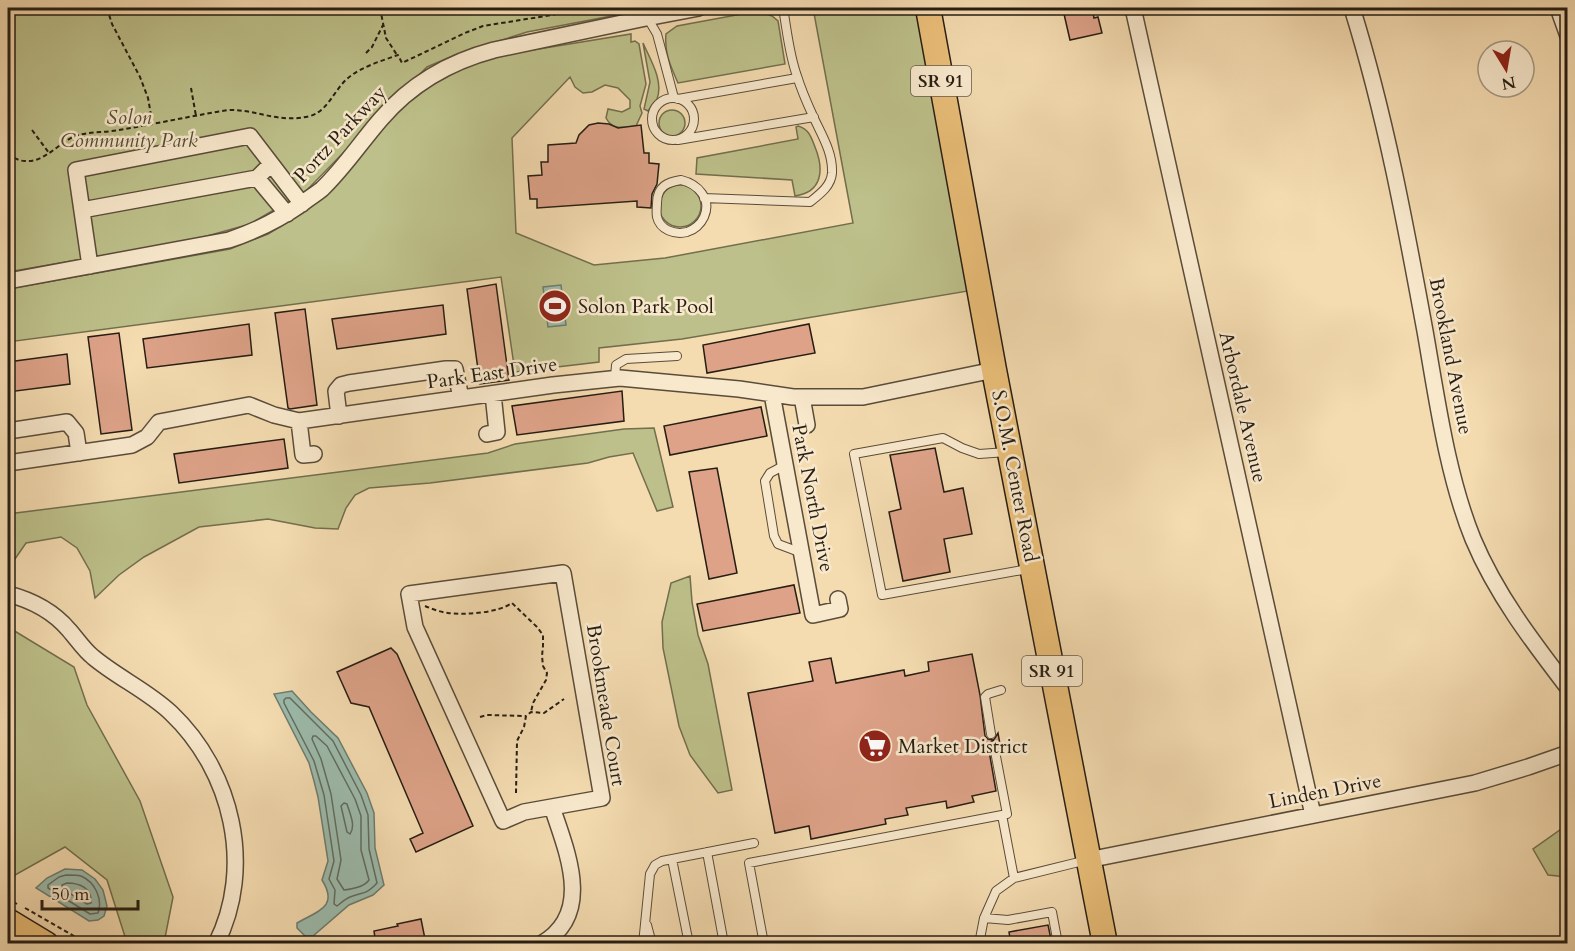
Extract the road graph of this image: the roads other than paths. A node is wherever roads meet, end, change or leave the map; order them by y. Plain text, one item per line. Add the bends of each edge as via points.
1 (699, 8) edge
2 (783, 8) edge
3 (928, 8) edge
4 (1133, 8) edge
5 (1352, 8) edge
6 (1558, 8) edge
7 (646, 12) edge
8 (1568, 36) edge
9 (798, 78) junction
10 (676, 98) junction
11 (813, 117) junction
12 (678, 140) junction
13 (271, 164) junction
14 (257, 178) junction
15 (704, 198) junction
16 (302, 204) junction
17 (82, 210) junction
18 (287, 214) junction
19 (90, 266) junction
20 (8, 281) edge
21 (677, 356) dead end
22 (994, 370) junction
23 (615, 378) junction
24 (772, 393) junction
25 (493, 394) junction
26 (802, 397) junction
27 (461, 398) junction
28 (339, 416) junction
29 (299, 421) junction
30 (807, 425) dead end
31 (8, 431) edge
32 (487, 434) dead end
33 (1010, 452) junction
34 (79, 453) junction
35 (314, 454) dead end
36 (8, 463) edge
37 (785, 465) junction
38 (802, 553) junction
39 (1033, 568) junction
40 (8, 594) edge
41 (838, 599) dead end
42 (1568, 688) edge
43 (1001, 690) dead end
44 (992, 734) dead end
45 (994, 746) dead end
46 (1568, 753) edge
47 (552, 807) junction
48 (1007, 814) dead end
49 (1313, 815) junction
50 (754, 843) dead end
51 (707, 852) junction
52 (672, 859) junction
53 (1088, 860) junction
54 (1014, 878) junction
55 (984, 918) junction
56 (646, 919) junction
57 (8, 921) edge
58 (46, 944) edge
59 (216, 944) edge
60 (541, 944) edge
61 (643, 944) edge
62 (652, 944) edge
63 (688, 944) edge
64 (724, 944) edge
65 (764, 944) edge
66 (980, 944) edge
67 (1058, 944) edge
68 (1105, 944) edge

1 - 7 street, Portz Parkway
2 - 9 lane
3 - 22 main road, S.O.M. Center Road / SR 91
4 - 49 street, Arbordale Avenue
5 - 42 street, Brookland Avenue via 1377,93 1443,428 1472,537 1515,616
6 - 8 street
7 - 10 lane via 657,34
7 - 16 street, Portz Parkway via 475,55 428,77 382,118 321,190
9 - 10 lane
9 - 11 lane
10 - 12 lane via 693,110 694,120 692,129
10 - 12 lane via 659,103 651,117 662,138
11 - 12 lane
11 - 15 lane via 831,157 832,175 822,193 810,202
13 - 14 street
13 - 16 street
13 - 17 street via 250,136 76,170
14 - 17 street
14 - 18 street
15 - 15 lane via 704,218 691,230 674,232 659,223 659,191 672,181 689,182
16 - 18 street, Portz Parkway
17 - 19 street
18 - 19 street, Portz Parkway via 230,240
19 - 20 street, Portz Parkway
21 - 23 lane via 626,359 616,365
22 - 26 street, Park East Drive via 863,397
22 - 33 main road, S.O.M. Center Road / SR 91
23 - 24 street, Park East Drive
23 - 25 street, Park East Drive
24 - 26 street, Park East Drive
24 - 37 street, Park North Drive
25 - 27 street, Park East Drive
25 - 32 street via 497,432
26 - 30 street
27 - 28 street, Park East Drive
27 - 28 street via 454,369 349,383 336,391
28 - 29 street, Park East Drive
29 - 34 street, Park East Drive via 249,405 159,422 133,452
29 - 35 street via 303,455
31 - 34 street via 67,422 76,433
33 - 39 main road, S.O.M. Center Road / SR 91
33 - 39 lane via 979,454 943,438 854,454 882,595
34 - 36 street, Park East Drive via 61,462
37 - 38 street, Park North Drive
37 - 38 lane via 770,472 765,481 774,536 778,544
38 - 41 street, Park North Drive via 813,615 840,609
39 - 53 main road, S.O.M. Center Road / SR 91
40 - 59 street via 48,611 111,672 154,698 187,729 211,763 230,811 235,849 233,888
43 - 44 lane via 985,698
45 - 48 lane
46 - 49 street, Linden Drive via 1476,783
47 - 47 street, Brookmeade Court via 503,821 415,627 409,594 563,573 602,798
47 - 60 street via 570,862 573,889 565,918
49 - 53 street, Linden Drive
50 - 51 lane
51 - 52 lane
51 - 64 lane
52 - 56 lane via 655,865 650,874
52 - 63 lane
53 - 54 lane
53 - 68 main road, S.O.M. Center Road / SR 91
54 - 55 lane via 996,891
54 - 65 lane via 1002,815 749,863
55 - 66 lane
55 - 67 lane via 1008,920 1052,912
56 - 61 lane
56 - 62 lane
57 - 58 main road

